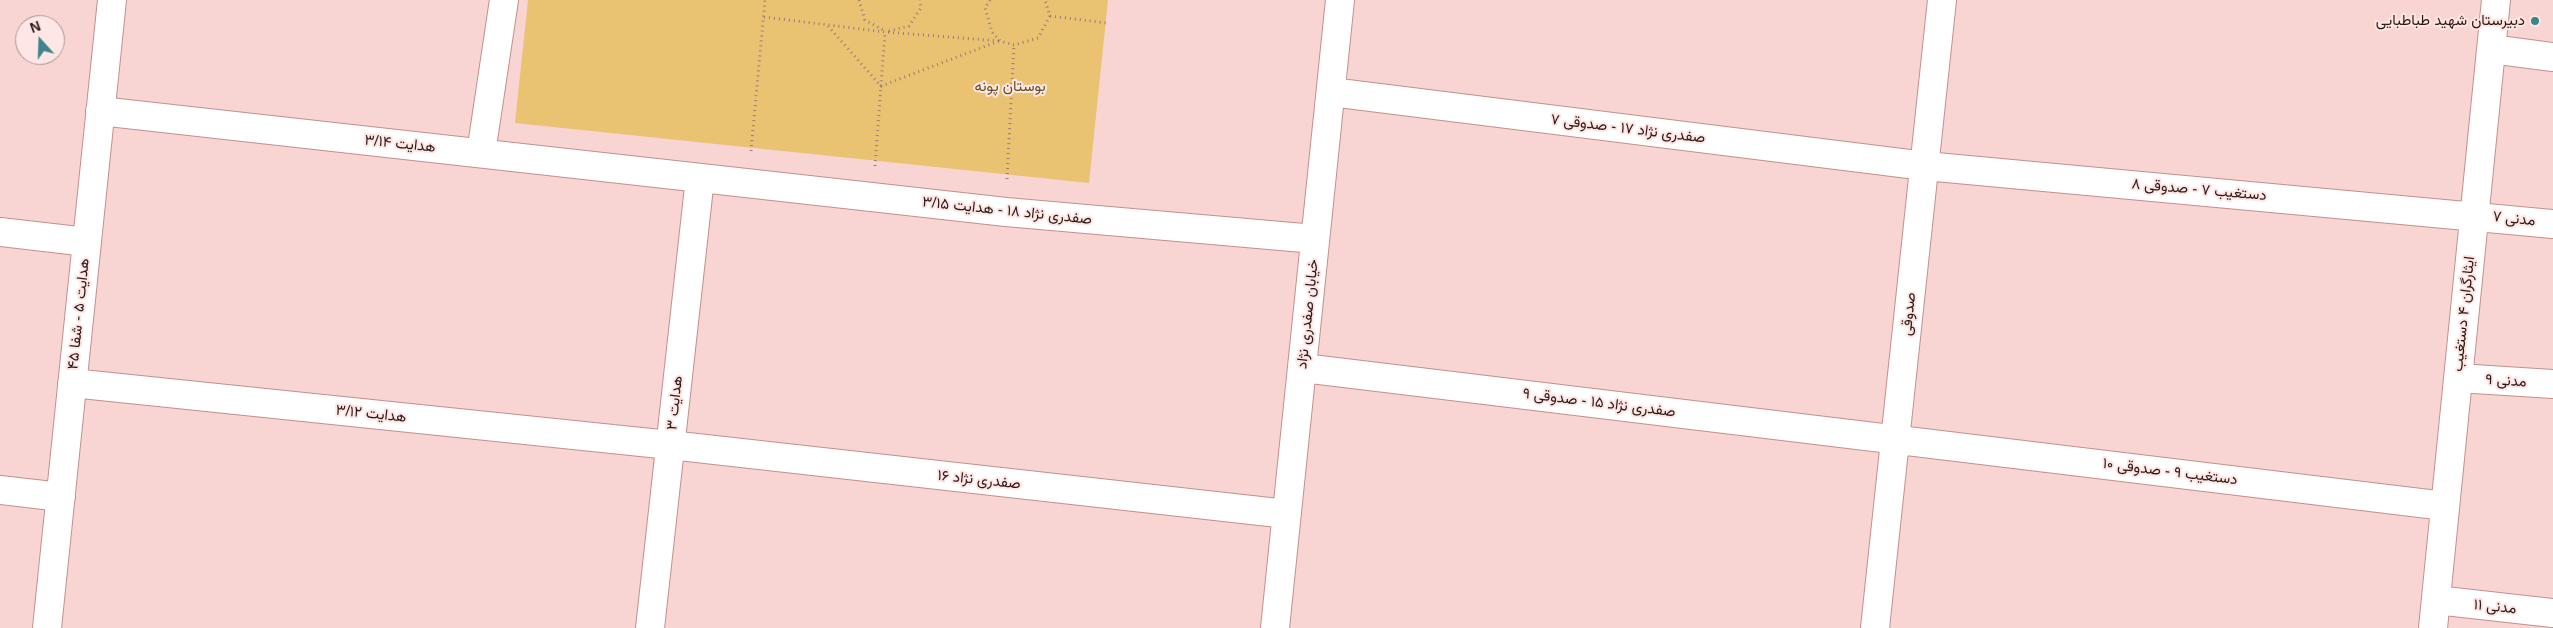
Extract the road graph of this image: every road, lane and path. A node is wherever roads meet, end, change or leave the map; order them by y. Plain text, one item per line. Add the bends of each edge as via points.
1 (112, 0) edge
2 (504, 0) edge
3 (765, 0) edge
4 (859, 0) edge
5 (920, 0) edge
6 (990, 0) edge
7 (1046, 0) edge
8 (1340, 0) edge
9 (1942, 0) edge
10 (2496, 0) edge
11 (1050, 16) junction
12 (764, 17) junction
13 (1106, 23) dead end
14 (828, 25) junction
15 (885, 32) junction
16 (1000, 41) junction
17 (1014, 45) junction
18 (2491, 50) junction
19 (2553, 57) edge
20 (881, 86) junction
21 (1331, 92) junction
22 (100, 111) junction
23 (481, 153) junction
24 (1925, 166) junction
25 (700, 178) junction
26 (747, 184) junction
27 (873, 197) junction
28 (1006, 212) junction
29 (2474, 215) junction
30 (2553, 224) edge
31 (0, 232) edge
32 (1315, 239) junction
33 (86, 242) junction
34 (1302, 368) junction
35 (2458, 378) junction
36 (72, 383) junction
37 (2553, 384) edge
38 (1896, 438) junction
39 (670, 445) junction
40 (0, 490) edge
41 (60, 497) junction
42 (2445, 506) junction
43 (1287, 514) junction
44 (2436, 600) junction
45 (2553, 613) edge
46 (47, 628) edge
47 (650, 628) edge
48 (1275, 628) edge
49 (1875, 628) edge
50 (2433, 628) edge

1 - 22 street, هدایت ۵ - شفا ۴۵
2 - 23 street
3 - 12 path
4 - 15 path via 865,20
5 - 15 path via 921,8 909,26
6 - 16 path via 986,8 992,32
7 - 11 path
8 - 21 street, خیابان صفدری نژاد
9 - 24 street, صدوقی
10 - 18 street, ایثارگران ۴ دستغیب
11 - 13 path
11 - 17 path via 1038,38
12 - 14 path
12 - 26 path
14 - 15 path
14 - 20 path
15 - 16 path
15 - 20 path
16 - 17 path
16 - 20 path
17 - 28 path
18 - 19 street
18 - 29 street, ایثارگران ۴ دستغیب
20 - 27 path
21 - 24 street, صفدری نژاد ۱۷ - صدوقی ۷
21 - 32 street, خیابان صفدری نژاد
22 - 23 street, هدایت ۳/۱۴
22 - 33 street, هدایت ۵ - شفا ۴۵
23 - 25 street, هدایت ۳/۱۴
24 - 29 street, دستغیب ۷ - صدوقی ۸
24 - 38 street, صدوقی
25 - 26 street, صفدری نژاد ۱۸ - هدایت ۳/۱۵
25 - 39 street, هدایت ۳
26 - 27 street, صفدری نژاد ۱۸ - هدایت ۳/۱۵
27 - 28 street, صفدری نژاد ۱۸ - هدایت ۳/۱۵
28 - 32 street, صفدری نژاد ۱۸ - هدایت ۳/۱۵
29 - 30 street, مدنی ۷
29 - 35 street, ایثارگران ۴ دستغیب
31 - 33 street
32 - 34 street, خیابان صفدری نژاد
33 - 36 street, هدایت ۵ - شفا ۴۵
34 - 38 street, صفدری نژاد ۱۵ - صدوقی ۹
34 - 43 street, خیابان صفدری نژاد
35 - 37 street, مدنی ۹
35 - 42 street, ایثارگران ۴ دستغیب
36 - 39 street, هدایت ۳/۱۲
36 - 41 street, هدایت ۵ - شفا ۴۵
38 - 42 street, دستغیب ۹ - صدوقی ۱۰
38 - 49 street, صدوقی
39 - 43 street, صفدری نژاد ۱۶
39 - 47 street, هدایت ۳
40 - 41 street
41 - 46 street, هدایت ۵ - شفا ۴۵
42 - 44 street, ایثارگران ۴ دستغیب
43 - 48 street, خیابان صفدری نژاد
44 - 45 street, مدنی ۱۱
44 - 50 street, ایثارگران ۴ دستغیب

